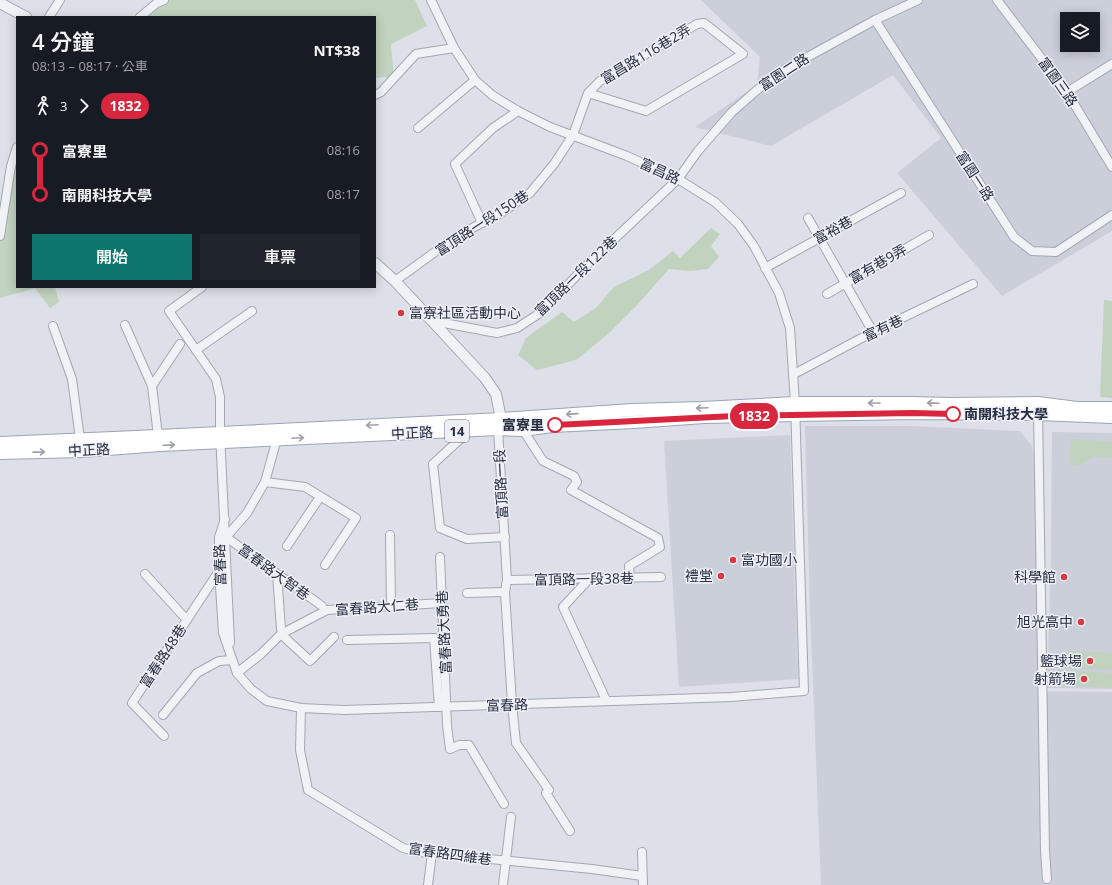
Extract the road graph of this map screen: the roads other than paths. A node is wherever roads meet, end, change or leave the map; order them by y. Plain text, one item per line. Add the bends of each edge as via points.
1 (1, 0) edge
2 (60, 0) edge
3 (164, 0) edge
4 (431, 0) edge
5 (918, 0) edge
6 (998, 0) edge
7 (0, 3) edge
8 (24, 16) edge
9 (50, 16) edge
10 (141, 16) edge
11 (875, 20) junction
12 (454, 48) junction
13 (1112, 64) edge
14 (475, 80) junction
15 (1067, 92) junction
16 (588, 93) junction
17 (376, 94) edge
18 (518, 112) junction
19 (418, 128) dead end
20 (572, 135) junction
21 (16, 150) edge
22 (1112, 167) edge
23 (678, 179) junction
24 (901, 192) dead end
25 (1112, 215) edge
26 (808, 218) dead end
27 (482, 223) junction
28 (929, 235) dead end
29 (0, 236) edge
30 (819, 238) junction
31 (376, 264) edge
32 (765, 268) junction
33 (395, 281) junction
34 (844, 284) junction
35 (973, 284) dead end
36 (201, 288) edge
37 (827, 294) dead end
38 (252, 311) dead end
39 (433, 321) junction
40 (125, 325) dead end
41 (54, 326) dead end
42 (873, 332) junction
43 (180, 344) dead end
44 (196, 350) junction
45 (794, 374) junction
46 (152, 386) junction
47 (1112, 408) edge
48 (796, 409) junction
49 (1038, 409) junction
50 (1112, 417) edge
51 (500, 424) junction
52 (470, 430) junction
53 (523, 430) junction
54 (279, 434) junction
55 (158, 436) junction
56 (220, 438) junction
57 (80, 440) junction
58 (0, 443) edge
59 (0, 453) edge
60 (265, 482) junction
61 (320, 497) junction
62 (225, 519) junction
63 (390, 535) dead end
64 (226, 537) junction
65 (505, 537) junction
66 (287, 546) dead end
67 (440, 557) dead end
68 (325, 565) dead end
69 (219, 571) junction
70 (145, 574) dead end
71 (277, 574) junction
72 (660, 577) dead end
73 (590, 578) junction
74 (630, 578) junction
75 (507, 580) junction
76 (505, 592) junction
77 (467, 593) dead end
78 (442, 603) junction
79 (322, 606) dead end
80 (391, 606) junction
81 (187, 620) junction
82 (281, 632) junction
83 (334, 637) dead end
84 (347, 640) dead end
85 (232, 660) junction
86 (237, 673) junction
87 (804, 691) joint
88 (606, 700) junction
89 (512, 704) junction
90 (443, 707) junction
91 (301, 708) junction
92 (163, 715) dead end
93 (164, 736) dead end
94 (504, 804) dead end
95 (511, 817) dead end
96 (570, 831) dead end
97 (642, 852) dead end
98 (432, 853) junction
99 (506, 861) junction
100 (642, 876) junction
101 (1047, 880) dead end
102 (428, 885) edge
103 (503, 885) edge
104 (643, 885) edge

1 - 7 street
2 - 9 street
3 - 10 street
4 - 12 street, 富昌路
5 - 11 street, 富園二路
6 - 15 street, 富園三路
7 - 8 street
11 - 23 street, 富園二路 via 782,71 757,90 732,112
11 - 25 street, 富園一路 via 1014,237 1032,251 1056,252
12 - 14 street, 富昌路
12 - 17 street via 416,54
13 - 15 street
14 - 18 street, 富昌路
14 - 19 street
15 - 22 street, 富園三路
16 - 16 street, 富昌路116巷2弄 via 646,111 743,54 704,23 696,24 600,81
16 - 20 street, 富頂路一段150巷
18 - 20 street, 富昌路
18 - 27 street via 493,128 455,164
20 - 23 street, 富昌路
20 - 27 street, 富頂路一段150巷 via 554,164 530,193
21 - 29 street via 11,166
23 - 32 street, 富昌路 via 715,202 738,224 754,246
23 - 39 street, 富頂路一段122巷 via 591,261 540,314 517,328 497,333
24 - 30 street, 富裕巷
26 - 30 street
27 - 33 street, 富頂路一段150巷 via 457,236
28 - 34 street, 富有巷9弄
30 - 32 street, 富裕巷
30 - 34 street
31 - 33 street, 富頂路一段
32 - 45 street, 富昌路 via 779,293 790,328
33 - 39 street, 富頂路一段
34 - 37 street, 富有巷9弄
34 - 42 street
35 - 42 street, 富有巷
36 - 44 street, 富春路 via 169,311
38 - 44 street
39 - 51 street, 富頂路一段 via 485,378 496,394
40 - 46 street
41 - 57 street via 72,379
42 - 45 street, 富有巷
43 - 46 street
44 - 56 street, 富春路 via 216,379 220,397
45 - 48 street, 富昌路
46 - 55 street
47 - 49 main road, 中正路 / 14
48 - 49 main road, 中正路 / 14 via 913,403
48 -> 51 main road, 中正路 / 14 via 632,410
48 - 53 main road, 中正路 / 14
48 - 87 street, 富昌路
49 - 50 main road, 中正路 / 14
49 - 101 street via 1044,851
51 - 52 main road, 中正路 / 14
51 - 53 main road, 中正路 / 14
51 -> 54 main road, 中正路 / 14
51 - 65 street, 富頂路一段
54 -> 52 main road, 中正路 / 14
52 - 65 street via 434,464 440,528 467,539
53 - 74 street via 543,461 574,476 577,482 571,490 658,538 660,547 629,566
54 - 56 main road, 中正路 / 14
54 - 60 street
55 - 56 main road, 中正路 / 14
55 - 57 main road, 中正路 / 14
59 -> 56 main road, 中正路 / 14 via 82,451
56 - 62 street, 富春路
57 - 58 main road, 中正路 / 14
60 - 61 street via 305,487
60 - 64 street via 247,513
61 - 66 street
61 - 68 street via 356,518
62 - 64 street, 富春路
62 - 69 street, 富春路 via 219,537
63 - 80 street
64 - 71 street, 富春路大智巷
64 - 85 street, 富春路
65 - 75 street, 富頂路一段
67 - 78 street, 富春路大勇巷
69 - 81 street, 富春路48巷
69 - 85 street, 富春路 via 223,633
70 - 81 street
71 - 79 street, 富春路大智巷
71 - 82 street
72 - 74 street, 富頂路一段38巷
73 - 74 street, 富頂路一段38巷
73 - 75 street, 富頂路一段38巷
73 - 88 street via 563,607
75 - 76 street, 富頂路一段
76 - 77 street
76 - 89 street, 富頂路一段
78 - 80 street, 富春路大仁巷
78 - 90 street, 富春路大勇巷
80 - 82 street, 富春路大仁巷 via 326,610
81 - 93 street, 富春路48巷 via 132,703
82 - 83 street via 310,661
82 - 86 street, 富春路大仁巷 via 261,654
84 - 90 street via 434,638
85 - 86 street, 富春路
85 - 92 street via 219,661 198,673
86 - 91 street, 富春路 via 251,689 267,700
87 - 88 street, 富春路 via 732,697
88 - 89 street, 富春路
89 - 90 street, 富春路
89 - 96 street, 富頂路一段 via 516,743 550,790 546,793
90 - 91 street, 富春路 via 344,710
90 - 94 street via 450,749 459,745 469,745
91 - 98 street, 富春路四維巷 via 300,750 308,790 403,848
95 - 99 street
97 - 100 street
98 - 99 street, 富春路四維巷
98 - 102 street
99 - 100 street, 富春路四維巷
99 - 103 street
100 - 104 street

